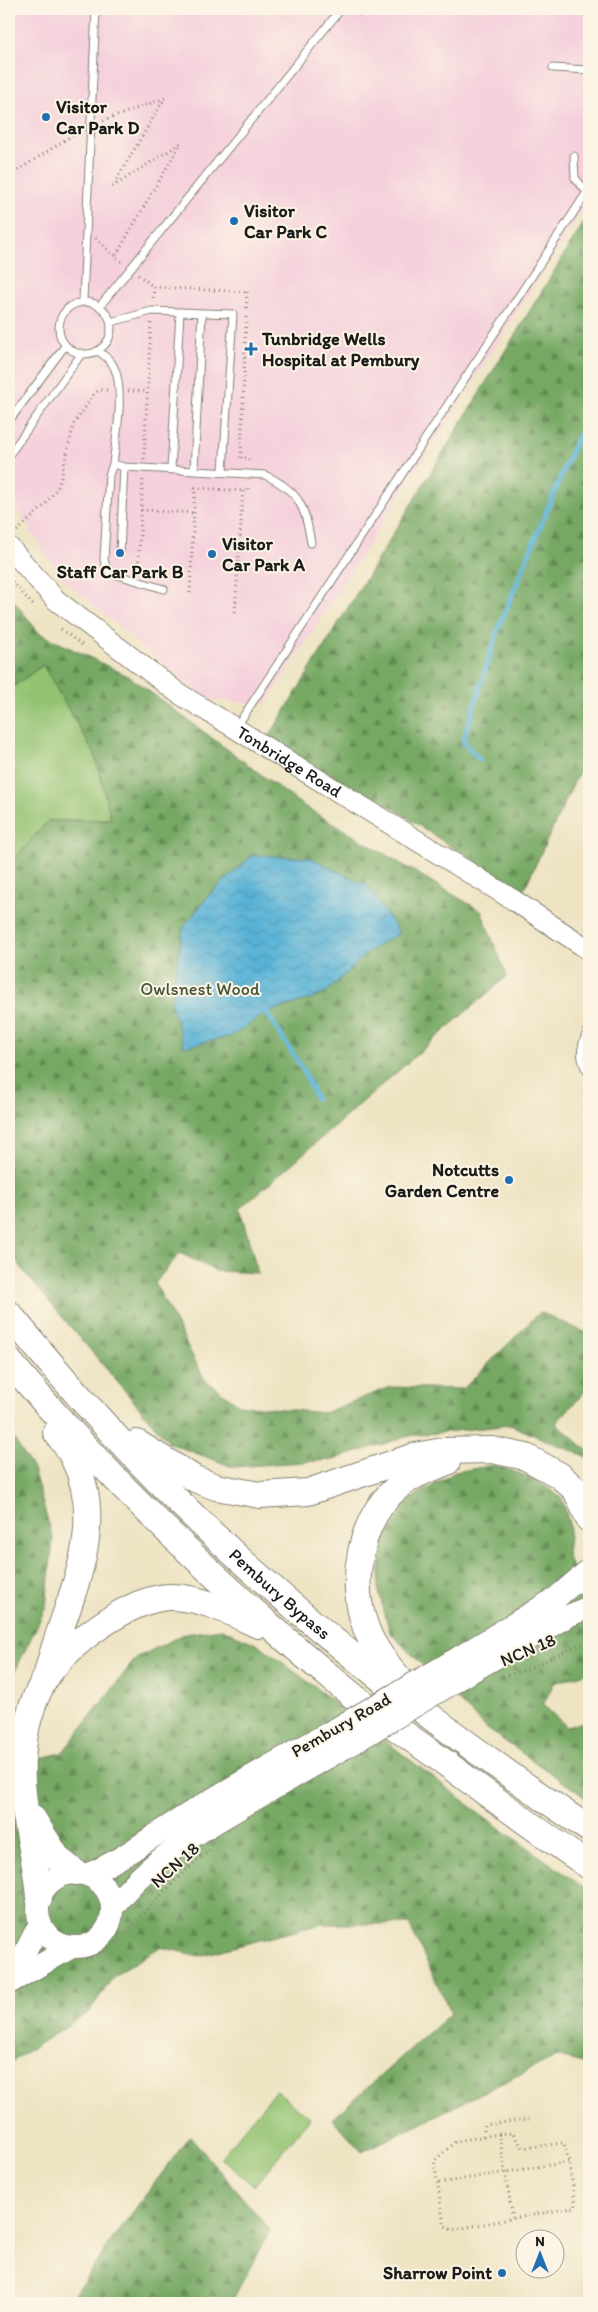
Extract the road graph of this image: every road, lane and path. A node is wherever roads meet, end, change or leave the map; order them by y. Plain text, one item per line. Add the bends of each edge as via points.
1 (96, 9) edge
2 (341, 9) edge
3 (359, 9) edge
4 (358, 16) dead end
5 (553, 68) dead end
6 (589, 70) edge
7 (92, 122) junction
8 (574, 156) dead end
9 (9, 176) edge
10 (588, 190) edge
11 (95, 237) dead end
12 (116, 257) junction
13 (130, 269) junction
14 (154, 287) junction
15 (83, 302) junction
16 (100, 306) junction
17 (152, 311) junction
18 (180, 312) junction
19 (202, 313) junction
20 (111, 322) junction
21 (66, 346) junction
22 (98, 351) junction
23 (82, 354) junction
24 (118, 391) junction
25 (148, 391) junction
26 (9, 421) edge
27 (9, 455) edge
28 (113, 464) junction
29 (124, 467) junction
30 (143, 468) junction
31 (171, 469) junction
32 (194, 470) junction
33 (224, 472) junction
34 (248, 473) junction
35 (243, 491) junction
36 (142, 510) junction
37 (194, 513) junction
38 (12, 540) edge
39 (311, 543) dead end
40 (120, 553) dead end
41 (137, 582) junction
42 (164, 589) dead end
43 (190, 593) dead end
44 (236, 612) dead end
45 (236, 729) junction
46 (589, 950) edge
47 (589, 1028) edge
48 (589, 1074) edge
49 (9, 1314) edge
50 (9, 1361) edge
51 (34, 1392) junction
52 (95, 1414) junction
53 (468, 1452) junction
54 (583, 1492) edge
55 (589, 1519) edge
56 (589, 1570) edge
57 (589, 1607) edge
58 (284, 1636) junction
59 (589, 1640) edge
60 (463, 1666) junction
61 (46, 1677) junction
62 (498, 1678) dead end
63 (437, 1720) junction
64 (352, 1732) junction
65 (26, 1808) junction
66 (589, 1829) edge
67 (217, 1846) dead end
68 (589, 1866) edge
69 (82, 1873) junction
70 (113, 1907) junction
71 (40, 1911) junction
72 (75, 1955) junction
73 (9, 1982) edge
74 (529, 2119) dead end
75 (499, 2134) junction
76 (483, 2136) junction
77 (569, 2162) junction
78 (505, 2172) junction
79 (438, 2183) junction
80 (514, 2219) junction

1 - 7 lane
2 - 13 lane
3 - 4 path
5 - 6 lane
7 - 9 path
7 - 12 path via 165,98 112,187 180,143
7 - 15 lane
8 - 10 lane via 575,178
10 - 45 lane
11 - 12 path
12 - 13 path
13 - 14 path
13 - 16 lane
14 - 17 path
14 - 34 path via 248,292 241,458 249,458
15 - 16 lane
15 - 21 lane via 69,307 60,321 60,336
16 - 20 lane
17 - 18 lane
17 - 20 lane
17 - 25 path
18 - 19 lane
18 - 31 lane
19 - 32 lane
19 - 33 lane via 233,314
20 - 22 lane via 109,339
21 - 23 lane
21 - 26 lane
22 - 23 lane
22 - 24 lane via 115,368
23 - 27 lane
24 - 25 path
24 - 28 lane
24 - 38 path via 104,389 94,394 74,424 59,485
25 - 30 path
28 - 29 lane
28 - 41 lane via 109,475 104,559 111,573
29 - 30 lane
29 - 40 lane
30 - 31 lane
30 - 36 path
31 - 32 lane
32 - 33 lane
33 - 34 lane
34 - 35 path via 248,491
34 - 39 lane via 265,475 280,482 297,497 306,513
35 - 37 path via 195,488
35 - 44 path
36 - 37 path
36 - 41 path
37 - 43 path
38 - 45 street, Tonbridge Road via 56,600 178,693
41 - 42 lane
45 - 46 street, Tonbridge Road
47 - 48 lane via 580,1048 581,1059
49 - 52 highway, Pembury Bypass
50 - 51 highway, Pembury Bypass
51 - 58 highway, Pembury Bypass via 148,1512 212,1574
51 - 61 highway via 53,1428 73,1456 87,1499 88,1519 84,1560 53,1646
52 - 53 highway via 195,1479 216,1487 260,1495 308,1492 415,1456 443,1451
52 - 63 highway, Pembury Bypass via 232,1552 374,1672
53 - 54 highway via 492,1450 526,1457
53 - 63 highway via 423,1470 399,1486 369,1528 359,1565 358,1584 365,1627 389,1668
54 - 55 highway
56 - 60 main road, Pembury Road
57 - 60 main road, Pembury Road
58 - 61 highway via 218,1606 171,1597 149,1600 100,1626
58 - 68 highway, Pembury Bypass via 356,1697
59 - 62 path, NCN 18 via 530,1668
60 - 64 main road, Pembury Road, bridge
61 - 65 highway via 27,1720 24,1739 22,1776
63 - 66 highway, Pembury Bypass
64 - 69 main road, Pembury Road via 258,1772 175,1821 115,1862
64 - 70 main road, Pembury Road via 188,1838 130,1885
65 - 69 highway via 58,1859
65 - 71 highway via 38,1877
67 - 72 path, NCN 18 via 177,1880 117,1941 95,1957
69 - 70 main road via 105,1887
69 - 71 main road via 64,1874 53,1879 44,1888
70 - 72 main road via 109,1926 97,1940
71 - 72 main road via 45,1932
71 - 73 main road
72 - 73 main road
74 - 76 path via 485,2125
75 - 76 path
75 - 77 path via 512,2133 523,2148 564,2142
75 - 78 path
76 - 79 path via 456,2141 434,2161
77 - 78 path
77 - 80 path via 576,2207
78 - 79 path
78 - 80 path
79 - 80 path via 444,2224 451,2230

